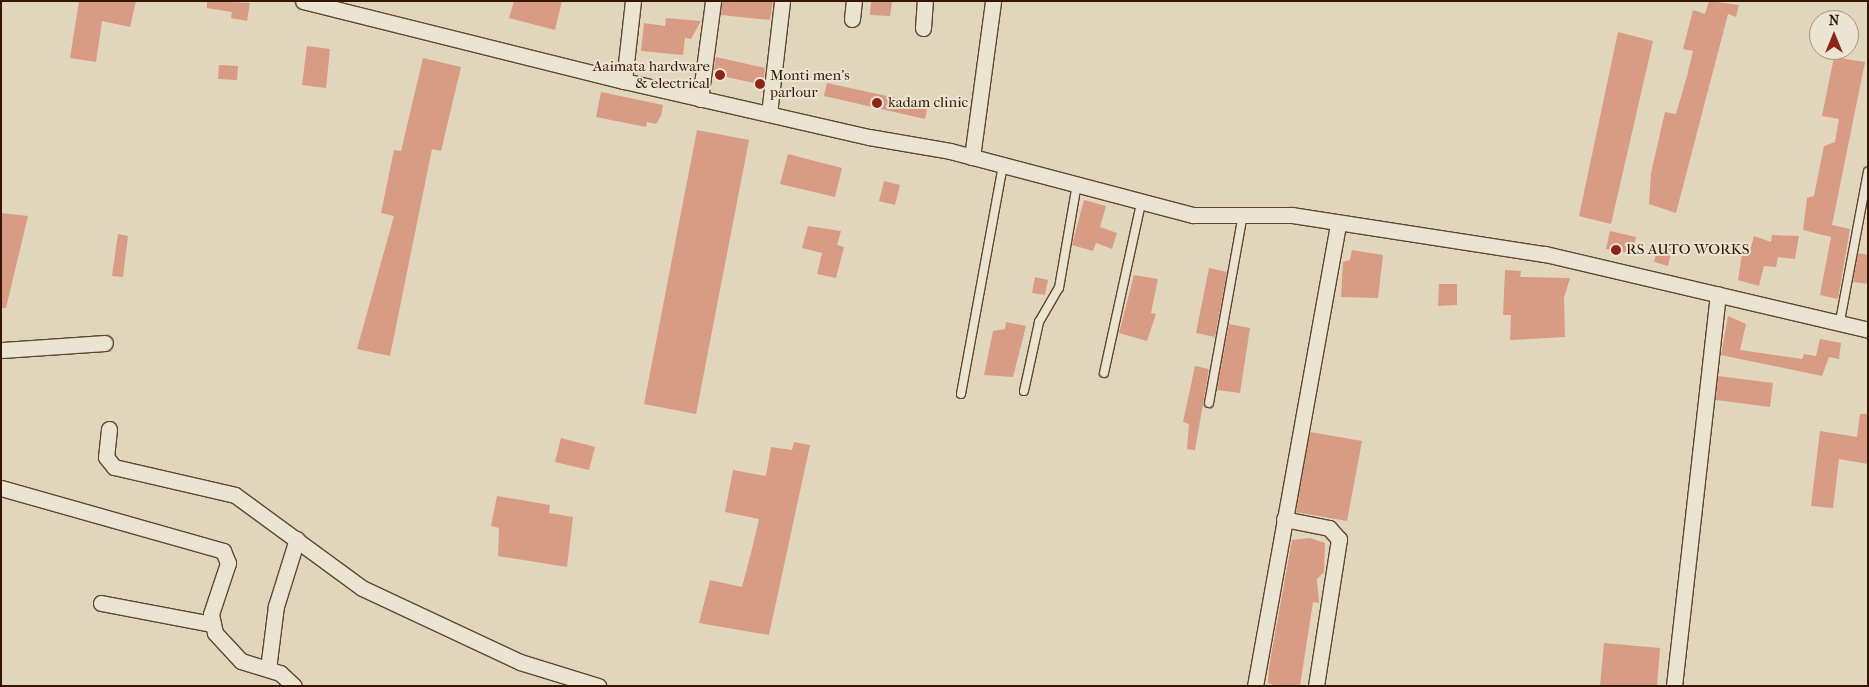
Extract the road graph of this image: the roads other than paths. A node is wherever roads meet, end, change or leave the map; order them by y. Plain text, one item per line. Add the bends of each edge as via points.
1 (303, 1) edge
2 (633, 1) edge
3 (713, 1) edge
4 (782, 1) edge
5 (854, 1) edge
6 (925, 1) edge
7 (993, 1) edge
8 (852, 19) dead end
9 (923, 28) dead end
10 (624, 82) junction
11 (700, 99) junction
12 (769, 114) junction
13 (972, 157) junction
14 (1003, 166) junction
15 (1868, 172) edge
16 (1077, 184) junction
17 (1141, 204) junction
18 (1244, 212) junction
19 (1338, 223) junction
20 (1718, 294) junction
21 (1840, 321) junction
22 (1868, 330) edge
23 (105, 343) dead end
24 (1, 350) edge
25 (1104, 373) dead end
26 (1024, 391) dead end
27 (961, 394) dead end
28 (1210, 403) dead end
29 (109, 429) dead end
30 (1, 488) edge
31 (1284, 519) junction
32 (297, 539) junction
33 (101, 603) dead end
34 (211, 624) junction
35 (268, 669) junction
36 (294, 686) edge
37 (598, 686) edge
38 (1255, 686) edge
39 (1316, 686) edge
40 (1674, 686) edge

1 - 10 street
2 - 10 street
3 - 11 street
4 - 12 street
5 - 8 street
6 - 9 street
7 - 13 street
10 - 11 street
11 - 12 street
12 - 13 street
13 - 14 street
14 - 16 street
14 - 27 lane
15 - 21 lane
16 - 17 street
16 - 26 lane via 1059,288 1039,322
17 - 18 street via 1193,215
17 - 25 lane
18 - 19 street
18 - 28 lane
19 - 20 street via 1545,254
19 - 31 street
20 - 21 street
20 - 40 street
21 - 22 street
23 - 24 street
29 - 32 street via 108,463 235,495
30 - 34 street via 223,550 228,564
31 - 38 street
31 - 39 street via 1329,528 1339,539
32 - 35 street via 276,606
32 - 37 street via 340,574 386,601 520,662
33 - 34 street
34 - 35 street via 241,661
35 - 36 street

